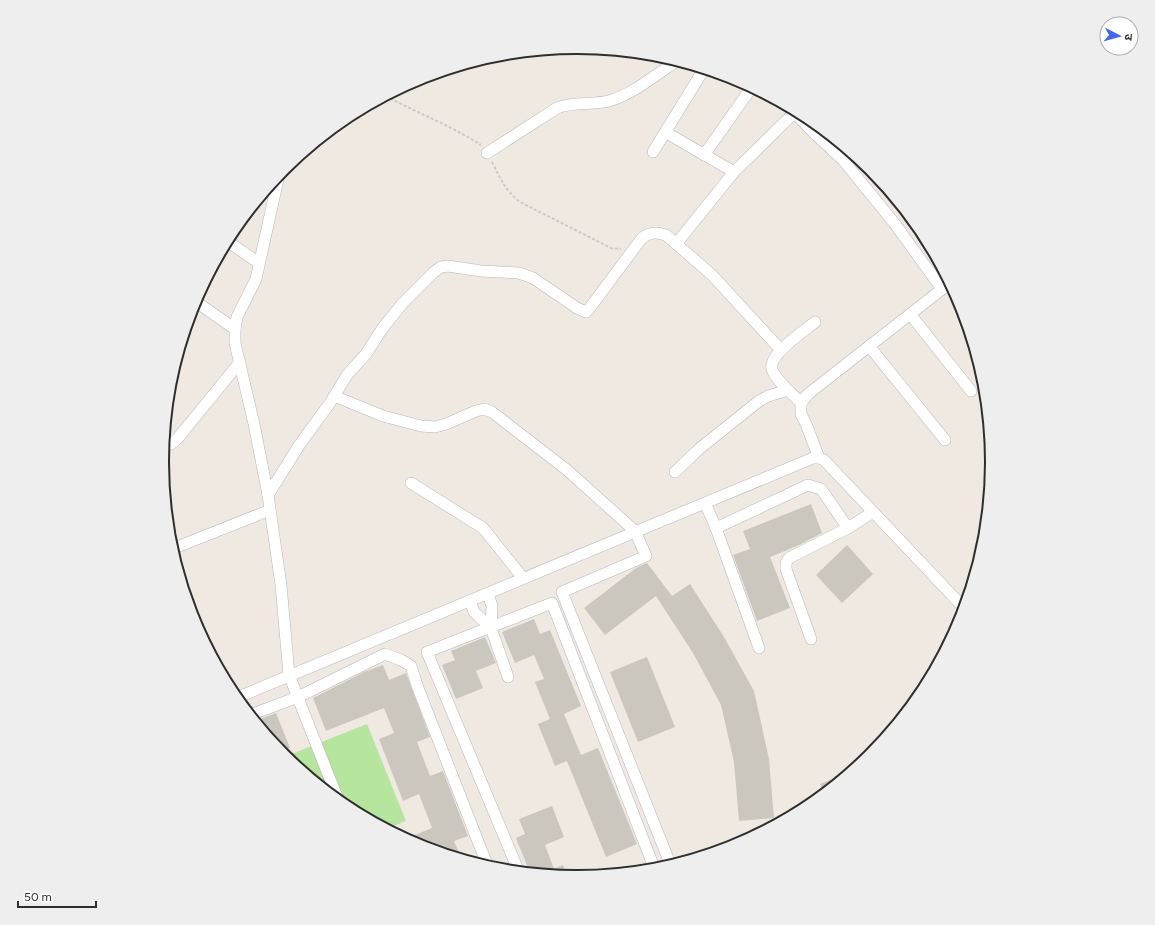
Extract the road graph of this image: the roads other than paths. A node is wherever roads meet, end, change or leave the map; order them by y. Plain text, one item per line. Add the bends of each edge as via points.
1 (671, 65) edge
2 (701, 74) edge
3 (749, 92) edge
4 (788, 113) edge
5 (666, 132) junction
6 (821, 134) edge
7 (653, 152) dead end
8 (487, 153) road end
9 (704, 155) junction
10 (734, 172) junction
11 (276, 187) edge
12 (676, 244) junction
13 (232, 245) edge
14 (259, 263) junction
15 (946, 286) edge
16 (201, 305) edge
17 (910, 314) junction
18 (815, 322) dead end
19 (235, 329) junction
20 (869, 346) junction
21 (781, 350) junction
22 (240, 362) junction
23 (788, 390) junction
24 (971, 390) dead end
25 (334, 396) junction
26 (801, 402) junction
27 (945, 440) dead end
28 (170, 444) edge
29 (819, 458) junction
30 (675, 472) dead end
31 (411, 483) dead end
32 (268, 495) junction
33 (705, 503) junction
34 (270, 510) junction
35 (873, 512) junction
36 (716, 528) junction
37 (848, 528) junction
38 (635, 531) junction
39 (178, 546) edge
40 (523, 578) junction
41 (488, 594) junction
42 (470, 601) junction
43 (960, 604) edge
44 (491, 628) junction
45 (811, 639) dead end
46 (758, 648) dead end
47 (290, 675) junction
48 (508, 677) dead end
49 (242, 695) edge
50 (298, 697) junction
51 (255, 713) edge
52 (335, 791) edge
53 (485, 860) edge
54 (669, 860) edge
55 (653, 864) edge
56 (517, 867) edge

1 - 8 street via 624,96 609,101 566,104 557,108
2 - 5 street
3 - 9 street
4 - 10 street
5 - 7 street
5 - 9 street
6 - 15 street
9 - 10 street
10 - 12 street
11 - 14 street
12 - 21 street via 712,275
12 - 25 street via 666,235 657,232 649,233 642,238 586,312 533,278 519,273 441,267 402,304 366,354 347,375
13 - 14 street
14 - 19 street via 256,279 237,317
15 - 17 street
16 - 19 street
17 - 20 street
17 - 24 street
18 - 21 street
19 - 22 street via 235,343
20 - 26 street
20 - 27 street
21 - 23 street via 772,362 771,368
22 - 28 street via 178,438
22 - 32 street
23 - 26 street
23 - 30 street via 759,401 698,449
25 - 32 street
25 - 38 street via 383,416 421,426 435,427 484,409 492,412 568,470
26 - 29 street via 801,414
29 - 33 street via 813,458
29 - 35 street via 824,460
31 - 40 street via 483,528
32 - 34 street
33 - 36 street
33 - 38 street
34 - 39 street
34 - 47 street
35 - 37 street
35 - 43 street
36 - 37 street via 808,485 821,489
36 - 46 street
37 - 45 street via 789,558 786,563
38 - 40 street
38 - 54 street via 646,556 562,592
40 - 41 street
41 - 42 street
41 - 44 street via 492,606
42 - 44 street via 474,612
42 - 47 street
44 - 48 street
44 - 55 street via 552,603
44 - 56 street via 428,652
47 - 49 street
47 - 50 street
50 - 51 street
50 - 52 street
50 - 53 street via 385,654 411,666

